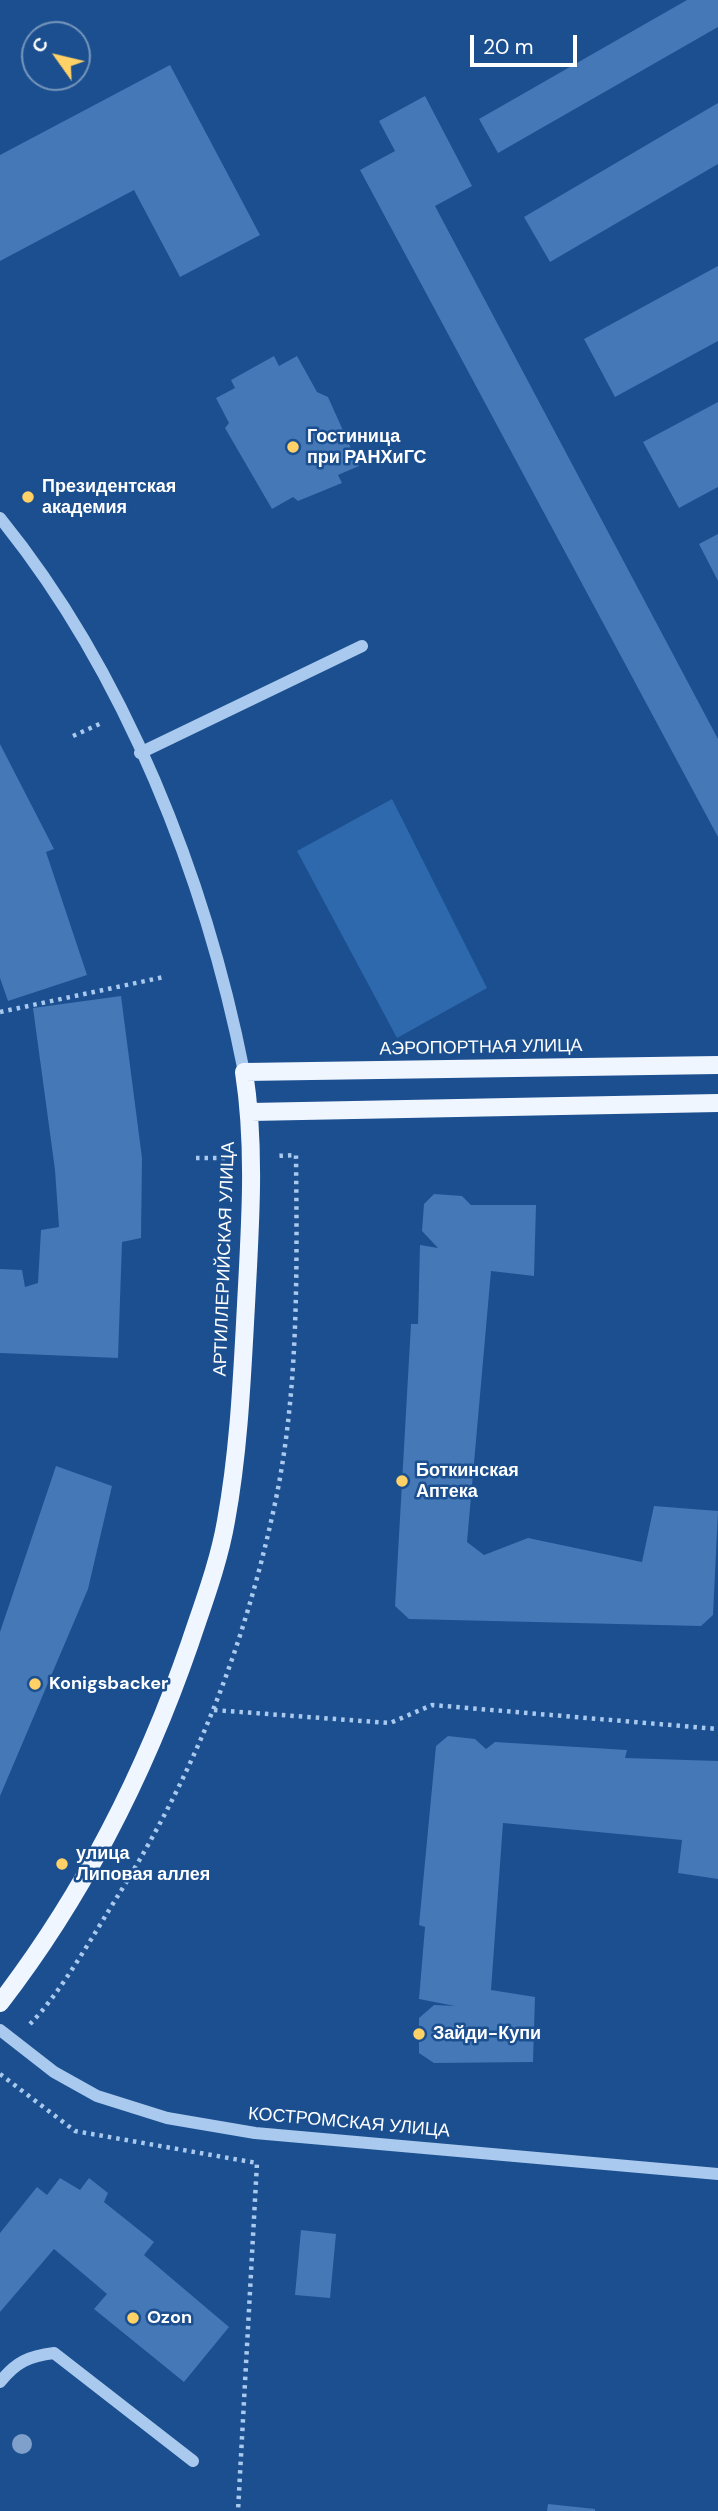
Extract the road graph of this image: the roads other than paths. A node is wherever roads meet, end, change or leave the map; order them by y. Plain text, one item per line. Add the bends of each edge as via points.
1 (0, 519) edge
2 (362, 646) dead end
3 (140, 752) junction
4 (718, 1065) edge
5 (244, 1072) junction
6 (718, 1103) edge
7 (250, 1112) junction
8 (0, 2003) edge
9 (0, 2030) edge
10 (718, 2174) edge
11 (0, 2382) edge
12 (193, 2461) dead end

1 - 3 street, АРТИЛЛЕРИЙСКАЯ УЛИЦА via 69,616
2 - 3 street
3 - 5 street, АРТИЛЛЕРИЙСКАЯ УЛИЦА via 181,843 200,899 219,958
4 - 5 main road, АЭРОПОРТНАЯ УЛИЦА
5 - 7 main road, АРТИЛЛЕРИЙСКАЯ УЛИЦА
6 - 7 main road
7 - 8 main road, АРТИЛЛЕРИЙСКАЯ УЛИЦА via 251,1212 240,1412 222,1536 161,1726 114,1828
9 - 10 street, КОСТРОМСКАЯ УЛИЦА via 54,2072 97,2096 167,2118 255,2133
11 - 12 street via 15,2364 54,2353

